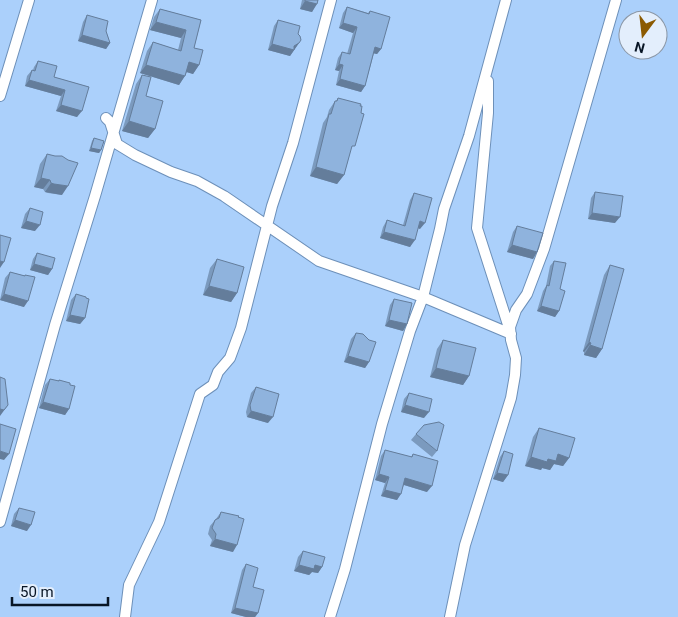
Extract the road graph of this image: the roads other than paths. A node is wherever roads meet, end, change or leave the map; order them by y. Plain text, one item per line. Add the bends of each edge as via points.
1 (29, 0) edge
2 (152, 0) edge
3 (330, 0) edge
4 (506, 0) edge
5 (616, 0) edge
6 (488, 68) junction
7 (0, 96) edge
8 (106, 118) dead end
9 (113, 134) junction
10 (267, 227) junction
11 (423, 297) junction
12 (511, 334) junction
13 (0, 522) edge
14 (125, 617) edge
15 (330, 617) edge
16 (450, 617) edge

1 - 7 street
2 - 9 street
3 - 10 street via 293,143
4 - 6 street
5 - 12 street via 544,249 527,294 516,310
6 - 11 street via 444,209
6 - 12 street via 488,114 477,228
8 - 9 street
9 - 10 street via 117,144 170,172 197,181
9 - 13 street via 55,324
10 - 11 street via 319,261
10 - 14 street via 241,328 230,358 218,372 213,385 200,394 159,522 129,585
11 - 12 street
11 - 15 street via 382,424
12 - 16 street via 516,375 465,546

